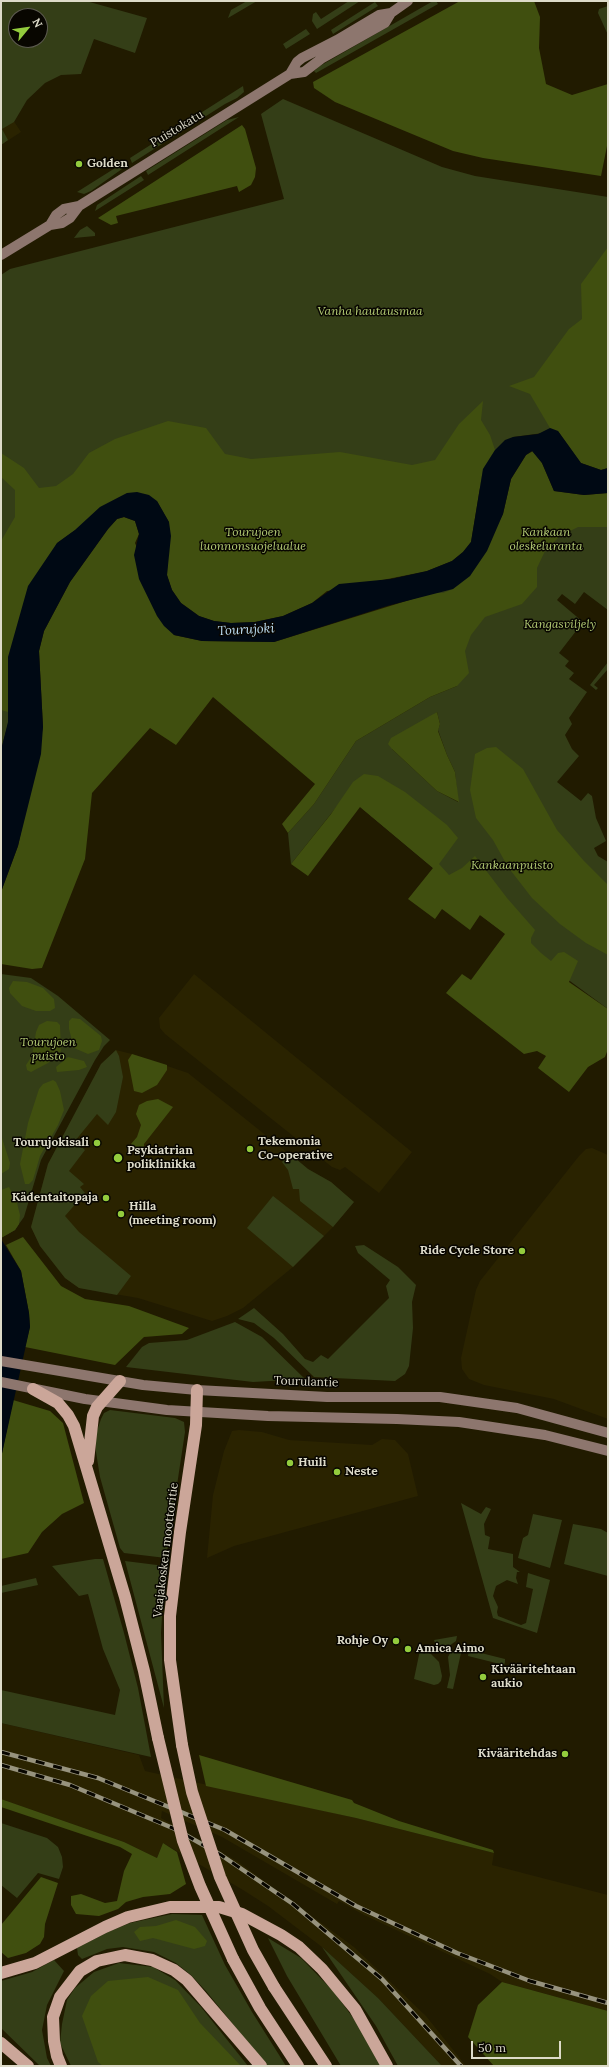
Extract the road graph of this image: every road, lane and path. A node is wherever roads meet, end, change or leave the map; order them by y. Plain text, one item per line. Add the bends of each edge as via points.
1 (408, 1) edge
2 (1, 254) edge
3 (1, 1360) edge
4 (120, 1381) junction
5 (1, 1382) edge
6 (33, 1389) joint
7 (197, 1390) junction
8 (58, 1399) junction
9 (103, 1401) junction
10 (197, 1412) junction
11 (608, 1433) edge
12 (608, 1451) edge
13 (87, 1466) junction
14 (1, 1973) edge
15 (1, 2043) edge
16 (28, 2066) edge
17 (62, 2066) edge
18 (261, 2066) edge
19 (298, 2066) edge
20 (326, 2066) edge
21 (387, 2066) edge

1 - 2 main road, Puistokatu via 391,13 379,15 302,58 290,74 79,206 70,218 62,223 50,225
3 - 4 main road, Tourulantie
4 - 7 main road, Tourulantie
4 - 9 highway
5 - 6 main road
6 - 8 highway
7 - 10 highway, Vaajakosken moottoritie
7 - 11 main road, Tourulantie via 327,1397 440,1397 517,1408
8 - 9 main road
8 - 13 highway via 71,1421
9 - 10 main road
9 - 13 highway via 92,1416
10 - 12 main road via 457,1422 545,1435
10 - 20 highway, Vaajakosken moottoritie, bridge via 170,1616 170,1660 182,1745 192,1792 220,1877 250,1943 274,1987
13 - 19 highway, bridge via 127,1604 183,1841 233,1959 260,2008
14 - 21 highway via 35,1963 105,1926 128,1917 170,1907 219,1907 242,1914 281,1935 322,1969 355,2009
15 - 16 highway
17 - 18 highway via 54,2040 53,2017 60,1997 80,1971 97,1961 125,1955 152,1960 174,1970 187,1980

